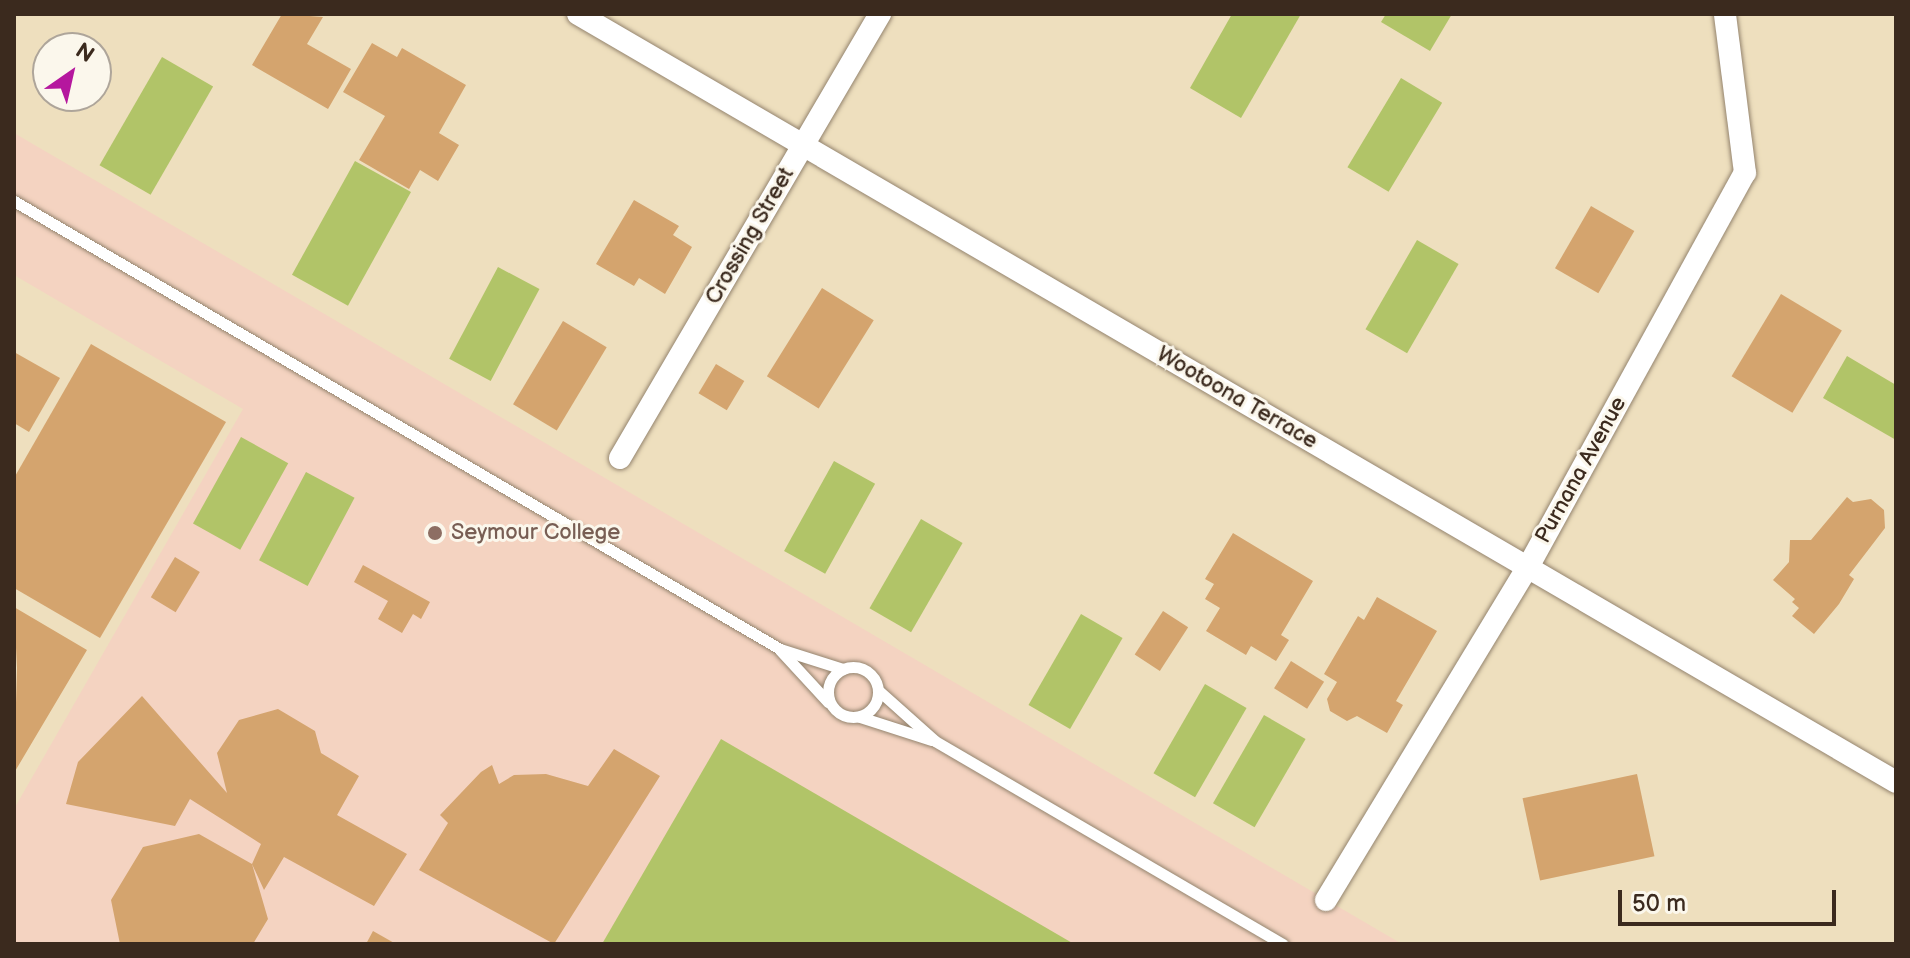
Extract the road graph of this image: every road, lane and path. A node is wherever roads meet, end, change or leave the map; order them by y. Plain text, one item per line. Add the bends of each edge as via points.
1 (578, 14) edge
2 (880, 14) edge
3 (1725, 14) edge
4 (802, 146) junction
5 (14, 201) edge
6 (620, 458) dead end
7 (1528, 567) junction
8 (780, 649) junction
9 (843, 669) junction
10 (878, 690) junction
11 (831, 705) junction
12 (860, 717) junction
13 (935, 741) junction
14 (1896, 782) edge
15 (1326, 900) dead end
16 (1283, 944) edge

1 - 4 street, Wootoona Terrace
2 - 4 street, Crossing Street
3 - 7 street, Purnana Avenue via 1745,173
4 - 6 street, Crossing Street
4 - 7 street, Wootoona Terrace
5 - 8 lane
7 - 14 street, Wootoona Terrace
7 - 15 street, Purnana Avenue
8 - 9 lane
8 - 11 lane
9 - 10 lane via 866,671
9 - 11 lane via 830,680
10 - 12 lane via 874,706
10 - 13 lane
11 - 12 lane via 844,716
12 - 13 lane
13 - 16 lane

